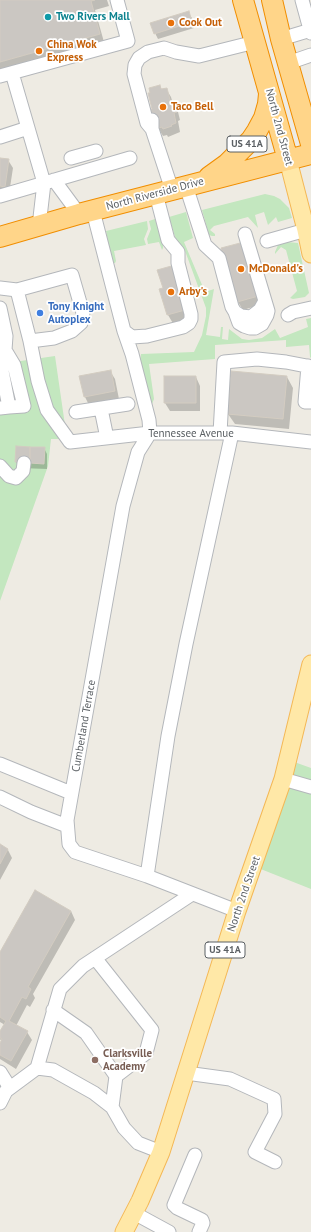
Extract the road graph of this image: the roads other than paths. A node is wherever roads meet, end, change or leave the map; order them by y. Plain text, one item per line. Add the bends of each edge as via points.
1 (117, 0) edge
2 (243, 0) edge
3 (272, 0) edge
4 (302, 0) edge
5 (311, 31) edge
6 (281, 39) junction
7 (255, 42) junction
8 (311, 55) edge
9 (288, 63) junction
10 (6, 75) edge
11 (269, 91) junction
12 (303, 94) edge
13 (28, 128) junction
14 (0, 136) edge
15 (311, 144) edge
16 (96, 152) dead end
17 (311, 154) edge
18 (71, 158) dead end
19 (130, 158) dead end
20 (288, 160) junction
21 (49, 182) junction
22 (179, 188) junction
23 (0, 196) edge
24 (86, 212) junction
25 (40, 226) junction
26 (306, 230) junction
27 (245, 234) dead end
28 (0, 237) edge
29 (267, 241) dead end
30 (311, 254) edge
31 (0, 288) edge
32 (17, 290) junction
33 (0, 308) edge
34 (311, 308) edge
35 (288, 315) dead end
36 (124, 331) junction
37 (30, 341) junction
38 (310, 366) edge
39 (311, 402) edge
40 (128, 404) dead end
41 (4, 408) edge
42 (101, 409) junction
43 (76, 412) dead end
44 (150, 433) junction
45 (226, 433) junction
46 (107, 438) junction
47 (311, 442) edge
48 (24, 463) dead end
49 (0, 466) edge
50 (311, 664) edge
51 (0, 764) edge
52 (283, 779) junction
53 (311, 787) edge
54 (71, 792) junction
55 (0, 797) edge
56 (67, 826) junction
57 (147, 876) junction
58 (192, 894) junction
59 (237, 911) junction
60 (95, 958) junction
61 (54, 1010) junction
62 (37, 1068) junction
63 (0, 1072) edge
64 (186, 1072) junction
65 (116, 1076) junction
66 (10, 1088) junction
67 (0, 1103) edge
68 (112, 1107) junction
69 (161, 1152) junction
70 (195, 1155) dead end
71 (275, 1162) dead end
72 (134, 1213) junction
73 (124, 1232) edge
74 (169, 1232) edge
75 (199, 1232) edge

1 - 10 street via 128,41
2 - 7 highway, North 2nd Street / US 41A
3 - 6 highway
4 - 5 street
5 - 6 street
6 - 9 highway
7 - 11 highway, North 2nd Street / US 41A
7 - 22 street via 199,56 170,50 146,59 140,71 152,129
8 - 9 street
9 - 12 highway
10 - 13 street
11 - 20 highway, North 2nd Street
11 - 22 highway, US 41A via 264,118 251,140 227,164
12 - 15 highway
13 - 14 street
13 - 21 street
16 - 18 street
17 - 20 highway, North Riverside Drive
19 - 21 street
20 - 22 highway, North Riverside Drive
20 - 26 main road, North 2nd Street
21 - 23 street
21 - 24 street
21 - 25 street
22 - 24 highway, North Riverside Drive
22 - 27 street via 205,245 219,258 232,307 240,316 246,317 260,310 265,301
22 - 36 street via 168,240 178,252 178,263 191,319 183,327 147,336 132,337
24 - 25 highway, North Riverside Drive
24 - 36 street
25 - 28 highway, North Riverside Drive
26 - 29 street
26 - 30 main road, North 2nd Street
31 - 32 street
32 - 37 street
32 - 37 street via 72,275 83,313 81,323 72,331 54,338
33 - 41 street via 6,336 2,371
34 - 35 street
36 - 44 street via 149,420
37 - 46 street, Tennessee Avenue via 47,410 70,442
38 - 39 street via 305,402
38 - 45 street via 257,359 224,362
40 - 42 street
42 - 43 street
42 - 46 street
44 - 45 street, Tennessee Avenue
44 - 46 street, Tennessee Avenue
44 - 54 street, Cumberland Terrace via 138,452 124,506
45 - 47 street, Tennessee Avenue
45 - 57 street via 207,544 168,736
48 - 49 street via 24,471 16,478
50 - 52 main road, North 2nd Street / US 41A
51 - 54 street
52 - 53 street
52 - 59 main road, North 2nd Street / US 41A
54 - 56 street, Cumberland Terrace
55 - 56 street
56 - 57 street, Cumberland Terrace via 69,844 75,852
57 - 58 street, Cumberland Terrace
58 - 59 street, Cumberland Terrace
58 - 60 street
59 - 64 main road, North 2nd Street / US 41A
60 - 61 street via 60,989
60 - 65 street via 152,1030 146,1053
61 - 62 street
61 - 65 street via 86,1033
62 - 66 street
62 - 68 street via 52,1070 94,1093
63 - 66 street
64 - 69 main road, North 2nd Street / US 41A
64 - 71 street via 230,1079 274,1099 275,1114 255,1152
65 - 68 street
66 - 67 street
68 - 69 street via 124,1128 138,1143
69 - 72 main road, North 2nd Street / US 41A
70 - 75 street via 174,1205 202,1220
72 - 73 main road, North 2nd Street / US 41A
72 - 74 street

